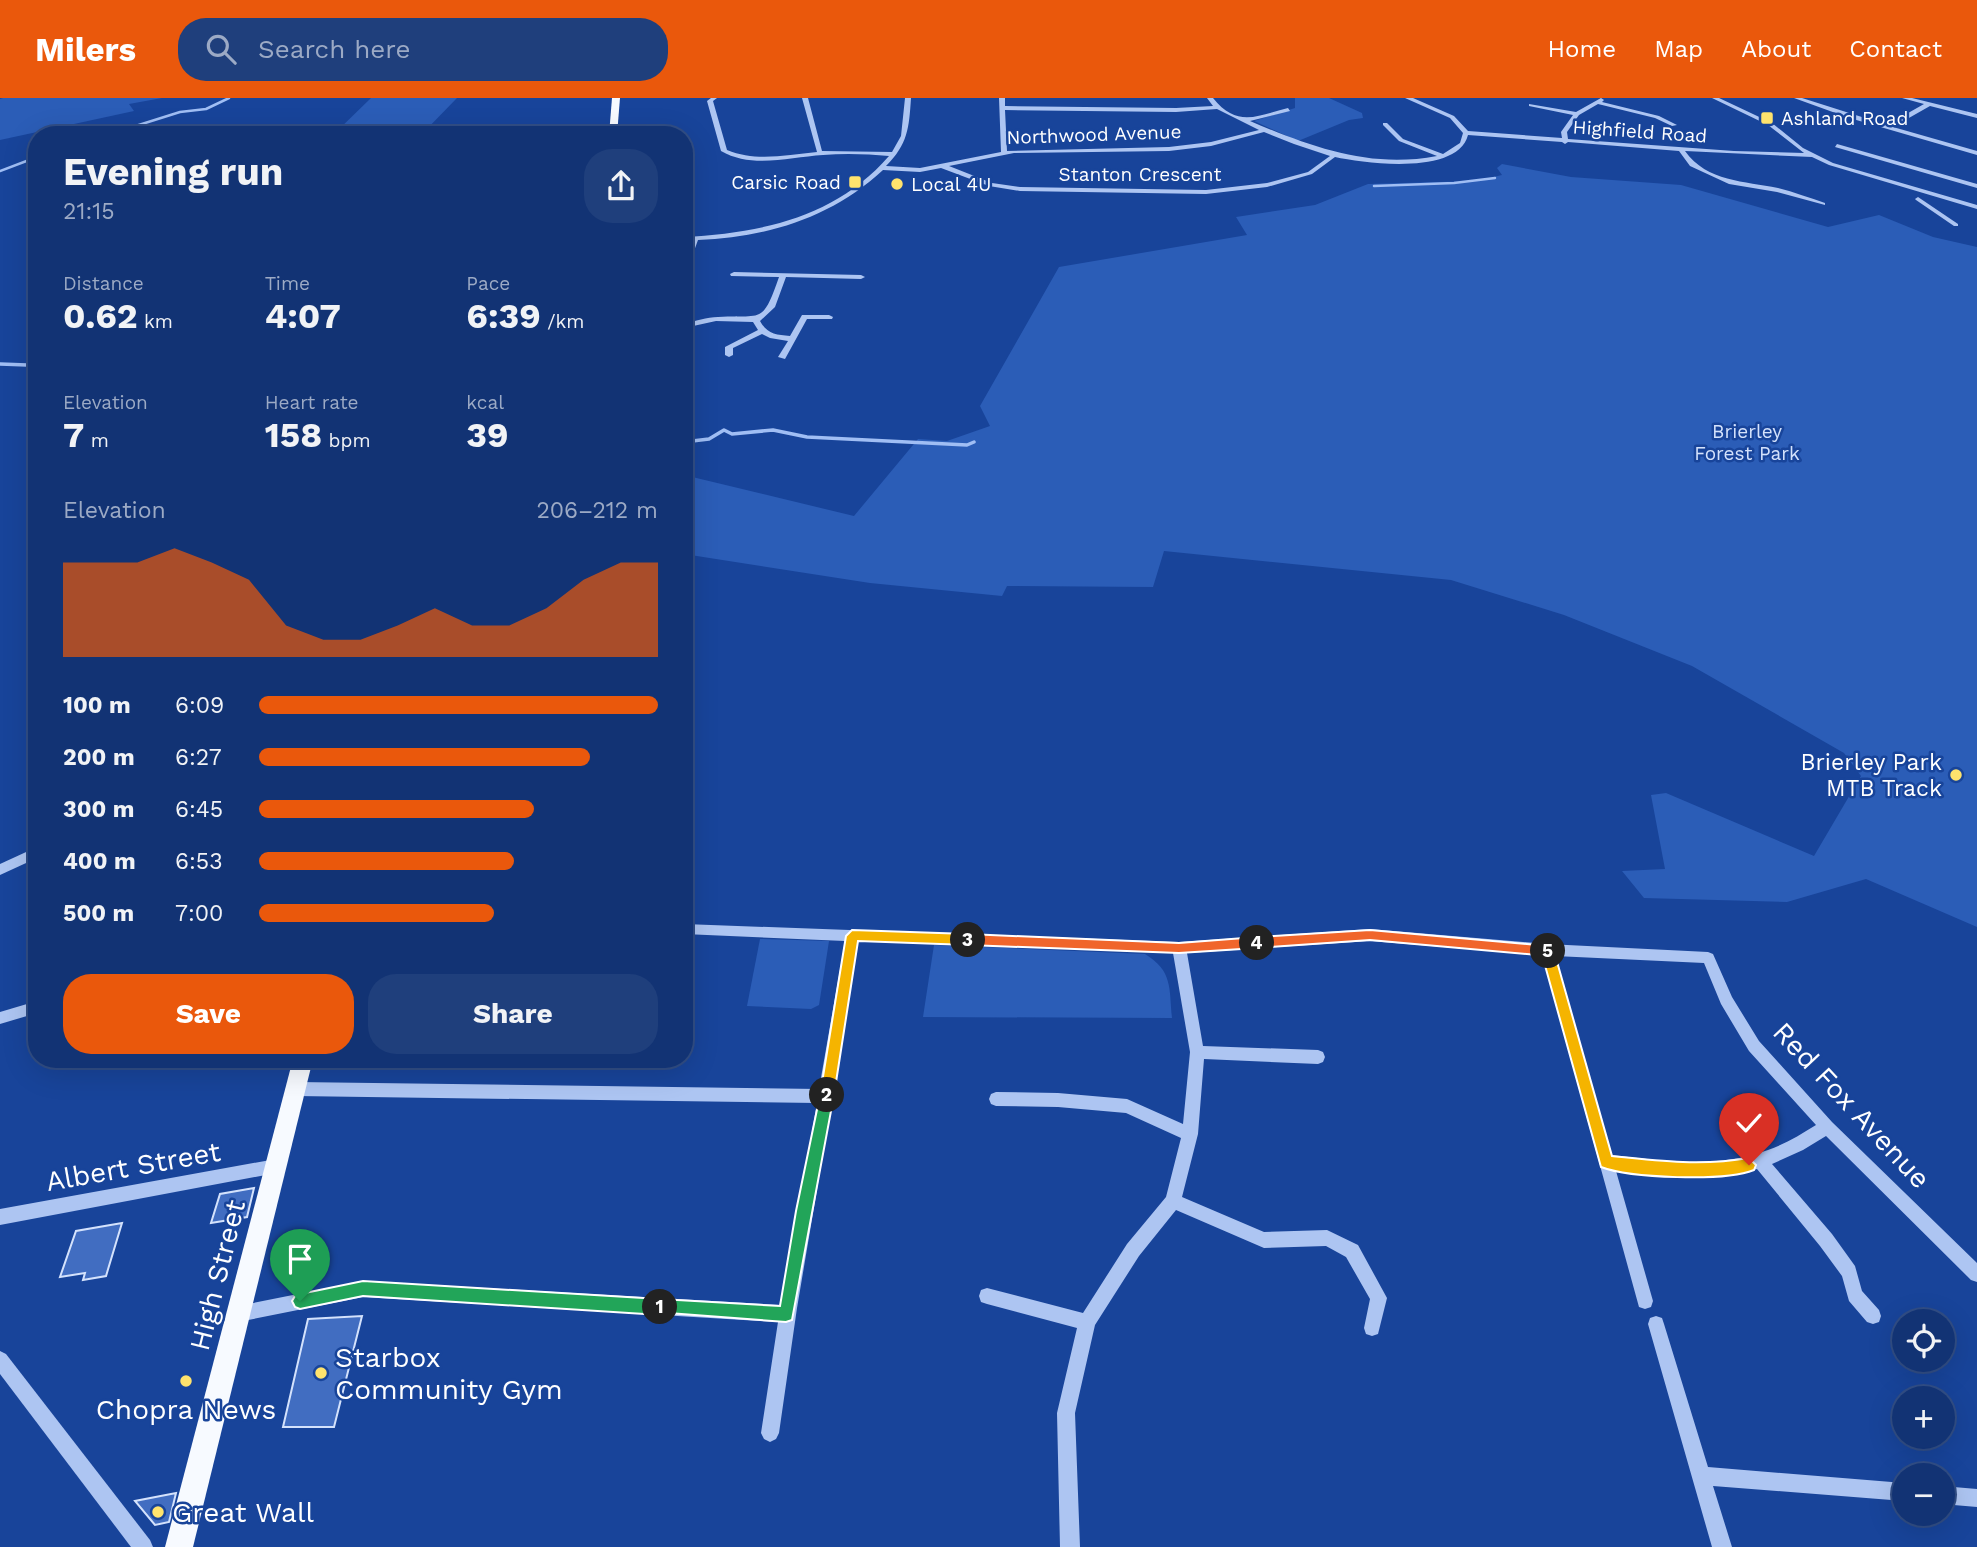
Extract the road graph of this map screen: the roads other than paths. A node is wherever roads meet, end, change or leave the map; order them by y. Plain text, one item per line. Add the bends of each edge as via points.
1 (616, 98) edge
2 (714, 98) edge
3 (805, 98) edge
4 (908, 98) edge
5 (1002, 98) edge
6 (1088, 98) edge
7 (1210, 98) edge
8 (1408, 98) edge
9 (1604, 98) edge
10 (1715, 98) edge
11 (1797, 98) edge
12 (1905, 98) edge
13 (1596, 102) junction
14 (1928, 104) junction
15 (1531, 105) dead end
16 (1217, 107) junction
17 (1002, 108) junction
18 (1089, 109) junction
19 (1289, 110) dead end
20 (1577, 114) junction
21 (1846, 115) junction
22 (1977, 116) edge
23 (1245, 121) junction
24 (1385, 124) dead end
25 (1823, 124) dead end
26 (1674, 125) dead end
27 (614, 126) edge
28 (1888, 127) junction
29 (1265, 130) junction
30 (1466, 133) junction
31 (1565, 142) junction
32 (1837, 146) dead end
33 (1681, 149) junction
34 (820, 153) junction
35 (1004, 153) junction
36 (1977, 153) edge
37 (891, 154) junction
38 (1812, 155) junction
39 (1333, 156) junction
40 (1444, 156) junction
41 (943, 166) junction
42 (1909, 167) junction
43 (883, 168) junction
44 (1882, 181) junction
45 (1977, 186) edge
46 (1918, 199) dead end
47 (1823, 204) dead end
48 (1966, 204) junction
49 (1977, 207) edge
50 (1938, 212) junction
51 (1956, 225) dead end
52 (695, 239) joint
53 (693, 244) edge
54 (734, 274) dead end
55 (783, 276) junction
56 (861, 277) dead end
57 (829, 317) dead end
58 (756, 320) junction
59 (693, 324) edge
60 (761, 332) junction
61 (793, 339) junction
62 (729, 355) dead end
63 (782, 357) dead end
64 (28, 856) edge
65 (0, 870) edge
66 (693, 929) edge
67 (852, 936) junction
68 (1179, 948) junction
69 (1547, 950) junction
70 (28, 1010) edge
71 (0, 1018) edge
72 (1197, 1052) junction
73 (1318, 1057) dead end
74 (301, 1068) edge
75 (296, 1089) junction
76 (827, 1096) junction
77 (996, 1098) dead end
78 (1826, 1127) junction
79 (1190, 1134) junction
80 (1760, 1161) junction
81 (1606, 1162) junction
82 (276, 1166) junction
83 (1173, 1201) junction
84 (0, 1217) edge
85 (1977, 1274) edge
86 (987, 1296) dead end
87 (1645, 1301) dead end
88 (238, 1314) junction
89 (786, 1314) junction
90 (1873, 1316) dead end
91 (1087, 1322) junction
92 (1656, 1324) dead end
93 (1372, 1328) dead end
94 (0, 1360) edge
95 (770, 1433) dead end
96 (1702, 1476) junction
97 (1892, 1491) edge
98 (1955, 1496) edge
99 (1977, 1498) edge
100 (143, 1547) edge
101 (179, 1547) edge
102 (1070, 1547) edge
103 (1722, 1547) edge

1 - 27 main road
2 - 34 street via 710,101 724,151 765,159
3 - 34 street
4 - 37 street via 904,138
5 - 17 street
6 - 18 street
7 - 16 street
8 - 30 street via 1452,117
9 - 13 street
10 - 38 street via 1770,124
11 - 21 street
12 - 14 street
13 - 20 street
13 - 26 street
14 - 22 street
14 - 28 street
15 - 20 street
16 - 18 street
16 - 23 street
17 - 18 street
17 - 35 street
19 - 23 street
20 - 31 street via 1564,132
21 - 25 street
21 - 28 street
23 - 29 street
24 - 40 street via 1401,140
28 - 36 street
29 - 35 street, Northwood Avenue via 1169,149
29 - 39 street
30 - 31 street, Highfield Road
30 - 40 street via 1464,144
31 - 33 street, Highfield Road
32 - 42 street
33 - 38 street, Highfield Road
33 - 47 street via 1692,165 1731,183 1778,190
34 - 37 street
35 - 41 street, Northwood Avenue
37 - 43 street
38 - 44 street
39 - 40 street via 1385,163
39 - 41 street, Stanton Crescent via 1310,173 1268,185 1206,192 1020,189 991,185
41 - 43 street, Northwood Avenue via 906,171
42 - 44 street
42 - 45 street
43 - 52 street via 843,200 806,219 763,231
44 - 48 street
46 - 50 street
48 - 49 street
48 - 50 street
50 - 51 street
52 - 53 street
54 - 55 street
55 - 56 street via 823,272
55 - 58 street via 769,313
57 - 61 street via 805,317
58 - 59 street via 716,319
58 - 60 street
60 - 61 street
60 - 62 street via 729,347
61 - 63 street
64 - 65 street
66 - 67 street
67 - 68 street
67 - 76 street
68 - 69 street via 1370,935
68 - 72 street
69 - 78 street, Red Fox Avenue via 1708,958 1726,1000 1754,1046
69 - 81 street
70 - 71 street
72 - 73 street
72 - 79 street
74 - 75 main road, High Street
75 - 76 street
75 - 82 main road, High Street
76 - 89 street
77 - 79 street via 1127,1106
78 - 80 street via 1793,1149
78 - 85 street, Red Fox Avenue
79 - 83 street
80 - 81 street via 1701,1171
80 - 90 street via 1826,1240 1849,1272 1855,1295
81 - 87 street
82 - 84 street, Albert Street
82 - 88 main road, High Street
83 - 91 street via 1133,1250
83 - 93 street via 1264,1240 1327,1238 1352,1251 1380,1298
86 - 91 street
88 - 89 street via 363,1289
88 - 101 main road, High Street
89 - 95 street
91 - 102 street via 1066,1413
92 - 96 street
94 - 100 street
96 - 97 street
96 - 103 street
98 - 99 street

